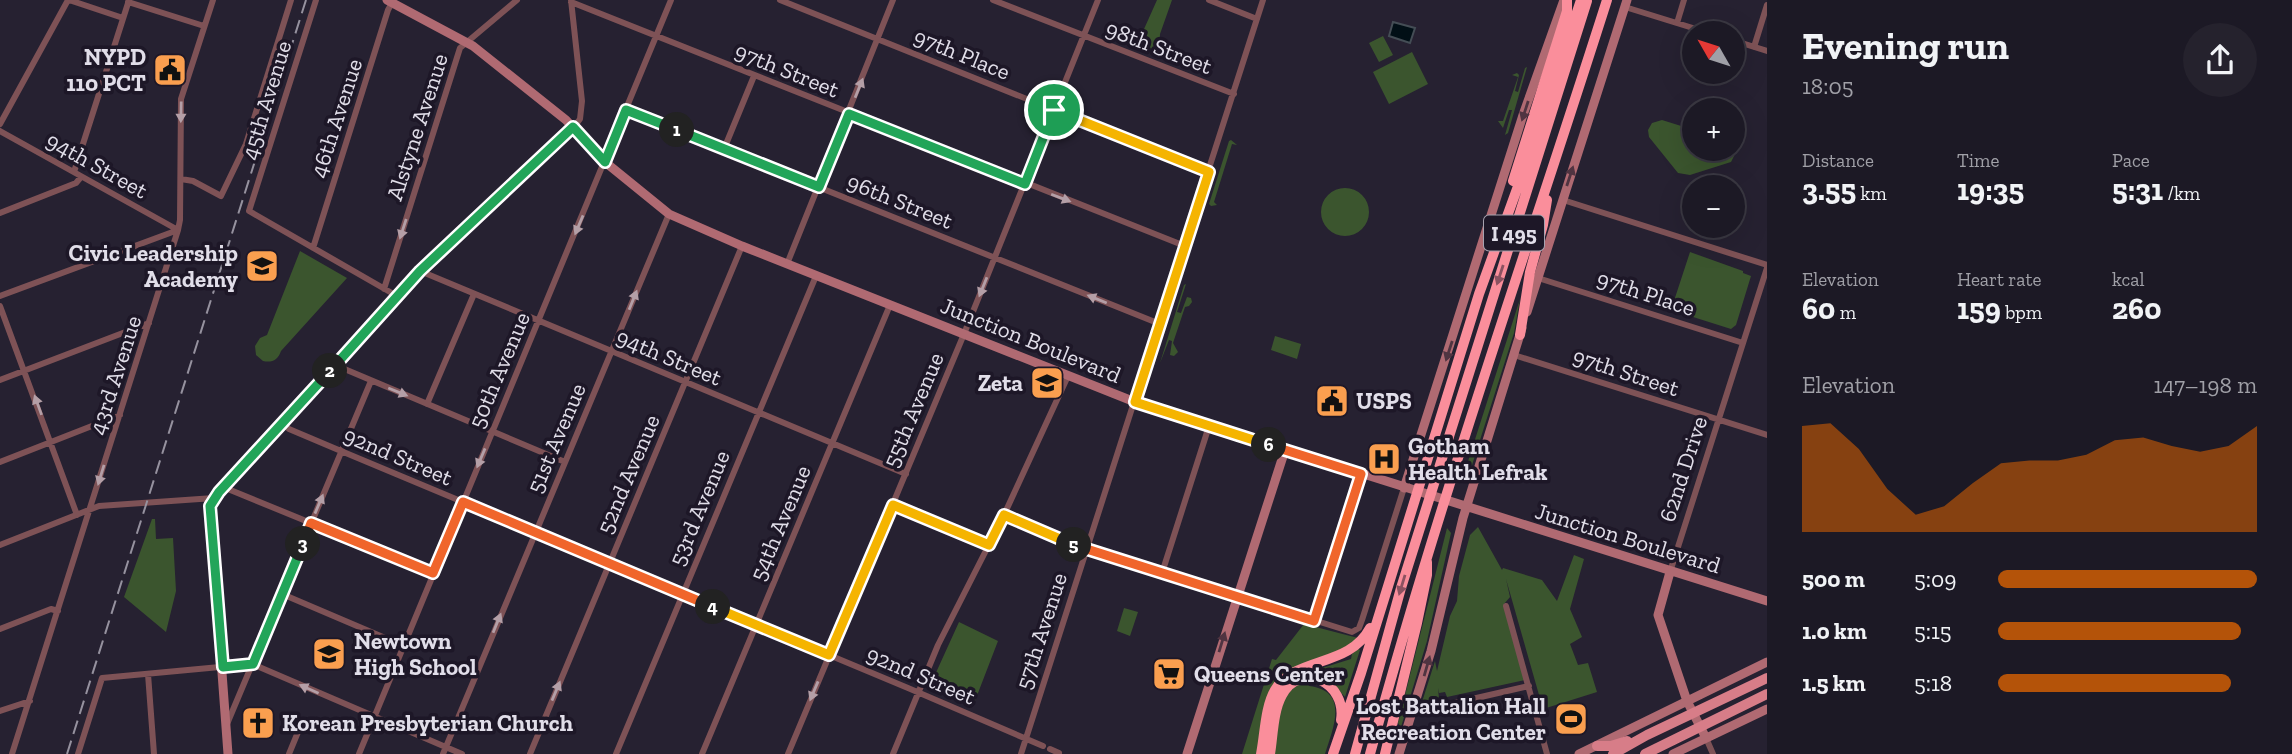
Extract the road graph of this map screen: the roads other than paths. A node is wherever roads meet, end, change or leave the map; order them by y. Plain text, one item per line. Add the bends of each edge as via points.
1 (69, 0) edge
2 (213, 0) edge
3 (291, 0) edge
4 (316, 0) edge
5 (517, 0) edge
6 (671, 0) edge
7 (780, 0) edge
8 (893, 0) edge
9 (993, 0) edge
10 (1098, 0) edge
11 (1209, 0) edge
12 (1263, 0) edge
13 (1566, 0) edge
14 (1581, 0) edge
15 (1587, 0) edge
16 (1607, 0) edge
17 (1684, 0) edge
18 (129, 1) edge
19 (391, 1) edge
20 (571, 1) edge
21 (1626, 3) edge
22 (1767, 5) edge
23 (123, 18) junction
24 (1257, 19) junction
25 (1677, 23) junction
26 (1682, 25) edge
27 (204, 26) junction
28 (656, 36) junction
29 (1083, 36) junction
30 (878, 39) junction
31 (466, 43) junction
32 (1745, 44) edge
33 (1754, 47) junction
34 (1767, 51) edge
35 (754, 76) junction
36 (1234, 94) junction
37 (626, 110) junction
38 (1054, 110) junction
39 (849, 114) junction
40 (0, 124) edge
41 (573, 127) junction
42 (0, 131) edge
43 (724, 149) junction
44 (605, 162) junction
45 (74, 172) junction
46 (1209, 172) junction
47 (1551, 176) junction
48 (81, 177) junction
49 (181, 178) junction
50 (1025, 184) junction
51 (819, 187) junction
52 (1563, 200) junction
53 (0, 213) edge
54 (669, 214) junction
55 (178, 230) junction
56 (741, 246) junction
57 (1185, 246) junction
58 (313, 248) junction
59 (995, 258) junction
60 (788, 264) junction
61 (1767, 267) edge
62 (420, 271) junction
63 (816, 276) junction
64 (1538, 278) junction
65 (384, 289) junction
66 (474, 294) junction
67 (1479, 295) junction
68 (0, 296) edge
69 (397, 296) junction
70 (890, 305) junction
71 (0, 306) edge
72 (539, 321) junction
73 (149, 323) junction
74 (1160, 324) junction
75 (964, 334) junction
76 (1520, 335) junction
77 (1743, 343) junction
78 (612, 351) junction
79 (1514, 355) junction
80 (335, 365) junction
81 (25, 370) junction
82 (1068, 376) junction
83 (0, 380) edge
84 (371, 381) junction
85 (685, 382) junction
86 (1135, 402) junction
87 (427, 404) junction
88 (759, 413) junction
89 (120, 415) junction
90 (1719, 420) junction
91 (282, 423) junction
92 (1209, 426) junction
93 (492, 431) junction
94 (1767, 435) edge
95 (51, 442) junction
96 (832, 444) junction
97 (1285, 450) junction
98 (341, 451) junction
99 (0, 462) edge
100 (565, 462) junction
101 (906, 474) junction
102 (1361, 474) junction
103 (223, 487) junction
104 (1404, 488) junction
105 (214, 498) junction
106 (463, 502) junction
107 (893, 505) junction
108 (1466, 508) junction
109 (90, 510) junction
110 (77, 515) junction
111 (1004, 515) junction
112 (311, 523) junction
113 (535, 531) junction
114 (1401, 540) junction
115 (0, 545) edge
116 (989, 545) junction
117 (1086, 549) junction
118 (1427, 552) junction
119 (610, 563) junction
120 (1670, 572) junction
121 (433, 573) junction
122 (1162, 573) junction
123 (282, 594) junction
124 (682, 594) junction
125 (1238, 597) junction
126 (1767, 601) edge
127 (1506, 606) dead end
128 (58, 611) junction
129 (1314, 621) junction
130 (756, 624) junction
131 (0, 629) edge
132 (404, 646) junction
133 (829, 655) junction
134 (1767, 662) edge
135 (253, 664) junction
136 (223, 667) junction
137 (148, 674) junction
138 (1767, 678) edge
139 (1529, 686) junction
140 (917, 691) junction
141 (1767, 697) edge
142 (30, 701) junction
143 (1687, 701) junction
144 (1767, 709) edge
145 (0, 711) edge
146 (1411, 713) junction
147 (374, 718) junction
148 (1696, 720) junction
149 (226, 725) junction
150 (299, 732) dead end
151 (1647, 735) junction
152 (1706, 738) junction
153 (1025, 739) junction
154 (1597, 746) junction
155 (445, 751) edge
156 (1059, 752) edge
157 (12, 754) edge
158 (78, 754) edge
159 (154, 754) edge
160 (229, 754) edge
161 (289, 754) edge
162 (359, 754) edge
163 (461, 754) edge
164 (530, 754) edge
165 (616, 754) edge
166 (702, 754) edge
167 (788, 754) edge
168 (893, 754) edge
169 (1021, 754) edge
170 (1187, 754) edge
171 (1261, 754) edge
172 (1270, 754) edge
173 (1333, 754) edge
174 (1355, 754) edge
175 (1370, 754) edge
176 (1385, 754) edge
177 (1399, 754) edge
178 (1548, 754) edge
179 (1579, 754) edge
180 (1613, 754) edge
181 (1645, 754) edge
182 (1672, 754) edge
183 (1713, 754) edge

1 - 23 street
1 - 40 street
2 - 27 street, 43rd Avenue
3 - 49 street, 94th Street via 246,144 221,196
4 - 58 street, 45th Avenue via 249,211
5 - 31 street, Alstyne Avenue
6 - 28 street, 50th Avenue
7 - 30 street, 97th Place
8 - 30 street
9 - 29 street, 98th Street
10 - 29 street, 55th Avenue
11 - 24 street
12 - 24 street, 57th Avenue
13 - 67 highway via 1567,11
13 -> 104 main road via 1523,115
14 - 67 highway
15 -> 174 highway, I 495 via 1422,520
16 - 47 highway, I 495
17 - 25 street
18 - 23 street
18 - 27 street
19 - 31 main road, Junction Boulevard
19 - 58 street, 46th Avenue
20 - 28 street, 97th Street
20 - 41 street via 582,101 580,119
21 - 25 street
52 -> 21 main road
22 - 33 street
23 - 45 street
24 - 36 street, 57th Avenue
25 - 26 street
27 -> 49 street, 43rd Avenue via 181,99
28 - 35 street, 97th Street
28 - 37 street, 50th Avenue
29 - 36 street, 98th Street
29 - 38 street, 55th Avenue
30 - 38 street, 97th Place
39 -> 30 street
31 - 41 main road, Junction Boulevard
31 -> 65 street, Alstyne Avenue via 460,48
32 - 33 street
33 - 34 street
35 - 39 street, 97th Street
35 - 43 street
36 - 46 street, 57th Avenue
37 - 43 street, 96th Street
37 - 44 street, 50th Avenue
38 - 46 street, 97th Place
38 - 50 street, 55th Avenue
39 - 50 street, 97th Street
39 - 51 street
41 - 44 main road, Junction Boulevard
41 - 62 main road
42 - 45 street, 94th Street
43 - 51 street, 96th Street
44 - 54 main road, Junction Boulevard
44 -> 72 street, 50th Avenue
45 - 48 street, 94th Street
46 - 57 street, 57th Avenue
47 - 76 highway
47 - 118 highway, I 495
48 - 53 street
48 - 55 street, 94th Street
49 - 55 street, 43rd Avenue
50 -> 57 street, 97th Street
50 - 59 street, 55th Avenue
51 - 59 street, 96th Street
51 - 60 street
52 - 61 street
52 - 64 main road
54 - 56 main road, Junction Boulevard
78 -> 54 street, 51st Avenue
55 - 68 street
55 - 73 street, 43rd Avenue
56 - 60 main road, Junction Boulevard
56 - 85 street, 52nd Avenue
57 - 74 street, 57th Avenue
58 - 65 street
74 -> 59 street, 96th Street
59 -> 75 street, 55th Avenue
60 - 63 main road, Junction Boulevard
61 - 77 street, 62nd Drive
62 - 66 street, 94th Street
62 - 69 main road
63 - 70 main road, Junction Boulevard
63 - 88 street, 53rd Avenue
64 - 76 main road
64 - 77 street, 97th Place
65 - 69 street
66 - 72 street, 94th Street
66 - 87 street
67 - 114 highway
69 - 80 main road
70 - 75 main road, Junction Boulevard
70 - 96 street, 54th Avenue
71 - 81 street
72 - 78 street, 94th Street
72 - 93 street, 50th Avenue
73 - 81 street
73 - 89 street, 43rd Avenue
74 - 86 street, 57th Avenue
75 - 82 main road, Junction Boulevard
75 - 101 street, 55th Avenue
76 - 79 main road
77 - 90 street, 62nd Drive
78 - 85 street, 94th Street
78 - 100 street, 51st Avenue
79 - 90 street, 97th Street
79 - 108 main road
80 - 84 street
80 - 91 main road
81 - 83 street
95 -> 81 street
82 - 86 main road, Junction Boulevard
82 - 111 street
84 -> 87 street
84 - 98 street
85 - 88 street, 94th Street
85 - 119 street, 52nd Avenue
86 - 92 main road, Junction Boulevard
86 - 117 street, 57th Avenue
87 - 93 street
88 - 96 street, 94th Street
88 - 124 street, 53rd Avenue
89 - 95 street
89 -> 109 street, 43rd Avenue
90 - 94 street, 97th Street
90 - 120 street, 62nd Drive
91 - 98 street, 92nd Street
91 - 103 main road
92 - 97 main road, Junction Boulevard
92 - 122 street
93 - 100 street
93 -> 106 street, 50th Avenue
95 - 99 street
95 - 110 street
96 - 101 street, 94th Street
96 - 130 street, 54th Avenue
97 - 102 main road, Junction Boulevard
97 - 125 main road
98 - 106 street, 92nd Street
112 -> 98 street
100 - 113 street, 51st Avenue
101 - 107 street, 55th Avenue
102 - 104 main road, Junction Boulevard
102 - 129 street
103 - 105 main road
103 - 112 street
104 - 108 main road, Junction Boulevard
104 - 129 street via 1355,632
105 - 109 street
105 - 136 main road via 210,510
106 - 113 street, 92nd Street
106 - 121 street, 50th Avenue
107 - 116 street
107 - 133 street, 55th Avenue
108 - 120 main road, Junction Boulevard
146 -> 108 main road
109 - 110 street
109 - 128 street, 43rd Avenue
110 - 115 street
111 - 116 street
111 - 117 street
112 - 121 street
112 - 123 street
113 - 119 street, 92nd Street
155 -> 113 street, 51st Avenue
114 - 171 highway via 1373,622 1361,642 1347,653 1289,676 1275,690
114 - 173 highway
116 - 140 street
117 - 122 street
117 - 153 street, 57th Avenue
118 - 175 highway, I 495
118 - 176 highway via 1418,623
119 - 124 street, 92nd Street
164 -> 119 street, 52nd Avenue
120 - 126 main road, Junction Boulevard
120 - 143 main road, 62nd Drive via 1658,615
121 - 132 street, 50th Avenue
122 - 125 street
123 - 132 street
123 - 135 street
124 - 130 street, 92nd Street
124 - 165 street, 53rd Avenue
125 - 129 street
170 -> 125 main road
127 - 139 street
128 - 131 street via 51,609
128 - 142 street, 43rd Avenue
130 - 133 street, 92nd Street
130 - 166 street, 54th Avenue
132 - 147 street, 50th Avenue
133 - 140 street, 92nd Street
133 -> 167 street, 55th Avenue
134 - 143 main road
135 - 136 street
147 -> 135 street
135 - 149 street
136 - 137 street
136 - 149 main road
137 - 158 street via 102,678
137 - 159 street
138 - 148 main road
139 - 146 street
139 - 178 street
140 - 153 street, 92nd Street
140 - 168 street
141 - 148 main road
142 - 145 street
142 - 157 street, 43rd Avenue
143 - 148 main road, 62nd Drive
143 - 154 main road
144 - 152 main road
146 - 177 main road
147 - 155 street
147 - 162 street, 50th Avenue
148 - 151 main road
148 - 152 main road, 62nd Drive
148 - 181 main road
149 - 160 main road
150 - 161 street
151 - 154 main road
151 - 180 main road
152 - 182 main road
152 - 183 street
153 - 156 street, 92nd Street
153 - 169 street, 57th Avenue
154 - 179 main road
155 - 163 street
172 - 173 highway via 1283,693 1295,682 1312,678 1333,688 1341,701

